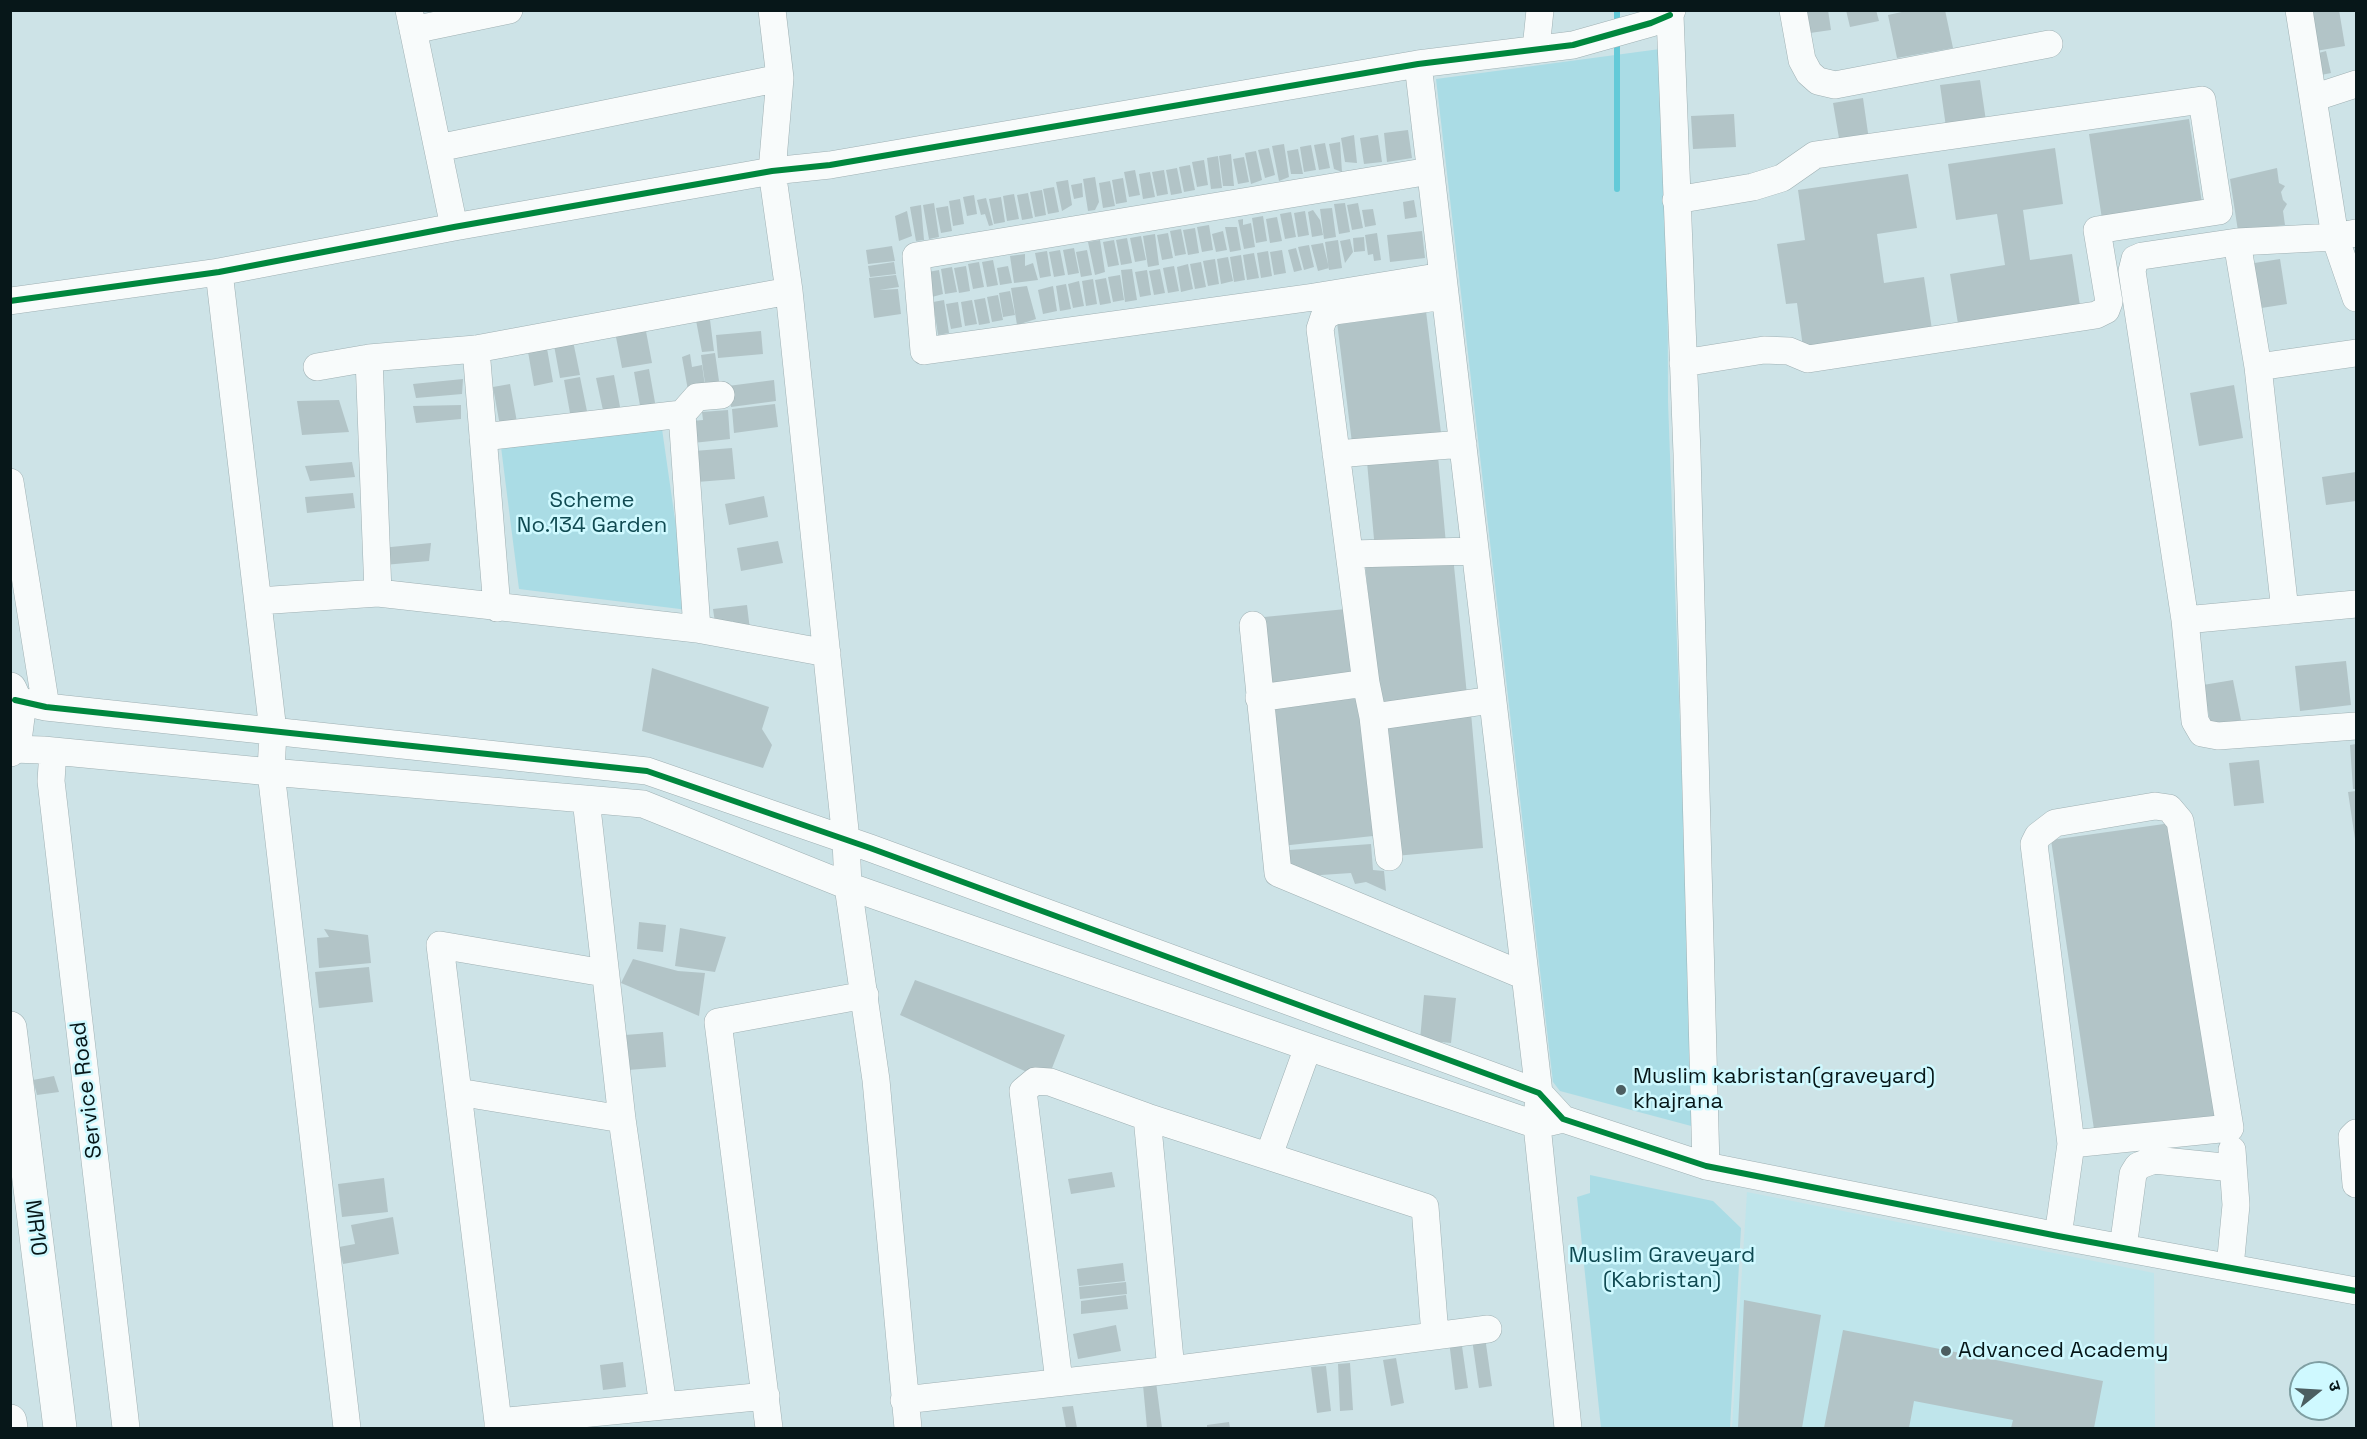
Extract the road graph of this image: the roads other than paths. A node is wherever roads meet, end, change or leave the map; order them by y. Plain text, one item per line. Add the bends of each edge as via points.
1 (509, 10) edge
2 (772, 10) edge
3 (1540, 10) edge
4 (1793, 10) edge
5 (2299, 10) edge
6 (1664, 16) edge
7 (411, 20) edge
8 (2049, 44) dead end
9 (1536, 49) junction
10 (1418, 64) junction
11 (780, 78) junction
12 (2356, 84) edge
13 (2313, 98) junction
14 (438, 148) junction
15 (772, 171) junction
16 (1430, 171) junction
17 (1676, 200) junction
18 (454, 227) junction
19 (2346, 235) edge
20 (2237, 242) junction
21 (219, 272) junction
22 (1444, 286) junction
23 (789, 291) junction
24 (2356, 298) edge
25 (10, 301) edge
26 (476, 349) junction
27 (2356, 353) edge
28 (369, 358) junction
29 (1683, 363) junction
30 (317, 366) dead end
31 (2258, 367) junction
32 (721, 395) dead end
33 (682, 414) junction
34 (483, 437) junction
35 (1462, 444) junction
36 (1336, 454) junction
37 (10, 482) edge
38 (1475, 551) junction
39 (1350, 554) junction
40 (378, 594) junction
41 (258, 601) junction
42 (2356, 604) edge
43 (497, 608) junction
44 (2285, 611) junction
45 (2185, 620) junction
46 (1253, 625) dead end
47 (697, 629) junction
48 (827, 653) junction
49 (1366, 684) junction
50 (13, 695) edge
51 (1259, 698) junction
52 (1492, 700) junction
53 (46, 707) junction
54 (1373, 717) junction
55 (2356, 726) edge
56 (273, 731) junction
57 (11, 750) edge
58 (53, 751) junction
59 (271, 772) junction
60 (586, 799) junction
61 (846, 840) junction
62 (1389, 857) dead end
63 (848, 886) junction
64 (604, 973) junction
65 (1525, 976) junction
66 (865, 995) junction
67 (10, 1028) edge
68 (1308, 1047) junction
69 (458, 1092) junction
70 (1539, 1094) junction
71 (1147, 1117) junction
72 (622, 1119) junction
73 (1563, 1119) junction
74 (1537, 1125) junction
75 (2230, 1128) junction
76 (2356, 1132) edge
77 (2071, 1144) junction
78 (1269, 1155) junction
79 (1706, 1166) junction
80 (2233, 1168) junction
81 (2356, 1184) edge
82 (2058, 1236) junction
83 (2123, 1248) junction
84 (2230, 1267) junction
85 (2356, 1291) edge
86 (1488, 1329) dead end
87 (1435, 1335) junction
88 (1171, 1370) junction
89 (1059, 1381) junction
90 (766, 1396) junction
91 (904, 1400) junction
92 (663, 1406) junction
93 (10, 1421) edge
94 (498, 1425) edge
95 (11, 1428) edge
96 (60, 1428) edge
97 (126, 1428) edge
98 (347, 1428) edge
99 (769, 1428) edge
100 (908, 1428) edge
101 (1568, 1428) edge

1 - 7 street
2 - 11 street
3 - 9 street
4 - 8 street via 1802,60 1809,73 1818,81 1834,85
5 - 13 street
6 - 9 street via 1573,45
6 - 17 street
7 - 14 street
9 - 10 street
10 - 15 street via 841,163
10 - 16 street
11 - 14 street
11 - 15 street
12 - 13 street
13 - 19 street
14 - 18 street
15 - 18 street
15 - 23 street
16 - 22 street
16 - 22 street via 916,256 924,351 1314,297
17 - 29 street
17 - 29 street via 1754,187 1782,178 1815,155 2202,100 2219,211 2097,230 2109,302 2106,310 2096,315 1808,359 1789,351 1764,350
18 - 21 street
19 - 20 street
19 - 24 street
20 - 31 street
20 - 45 street via 2142,256 2135,259 2132,271
21 - 25 street
21 - 41 street
22 - 35 street
22 - 36 street via 1334,311 1324,317 1320,329
23 - 26 street
23 - 48 street
26 - 28 street
26 - 34 street
27 - 31 street
28 - 30 street
28 - 40 street
29 - 79 street
31 - 44 street
32 - 33 street via 697,397
33 - 34 street
33 - 47 street
34 - 43 street
35 - 36 street
35 - 38 street
36 - 39 street
37 - 53 street
38 - 39 street
38 - 52 street
39 - 49 street
40 - 41 street
40 - 43 street
41 - 56 street
42 - 44 street
43 - 47 street
44 - 45 street
45 - 55 street via 2195,721 2202,733 2218,736
46 - 51 street
47 - 48 street
48 - 61 street
49 - 51 street
49 - 54 street
50 - 53 street
50 - 57 main road via 18,717
51 - 65 street via 1278,873
52 - 54 street
52 - 65 street
53 - 56 street
54 - 62 street
56 - 59 street
56 - 61 street via 647,771
57 - 58 street
58 - 59 street
58 - 97 street, Service Road via 51,781
59 - 60 street
59 - 98 street
60 - 63 street via 642,804
60 - 64 street
61 - 63 street
61 - 70 street
63 - 66 street
63 - 68 street
64 - 69 street via 440,945
64 - 72 street
65 - 70 street
66 - 90 street via 718,1022
66 - 91 street
67 - 96 main road, MR10 / MR10
68 - 74 street
68 - 78 street
69 - 72 street
69 - 94 street
70 - 73 street
70 - 74 street
71 - 78 street
71 - 88 street
71 - 89 street via 1050,1082 1035,1081 1023,1090
72 - 92 street
73 - 74 street
73 - 79 street
74 - 101 street
75 - 77 street
75 - 77 street via 2180,821 2169,808 2155,806 2055,824 2038,836 2034,844
75 - 80 street
76 - 81 street via 2352,1137
77 - 82 street
78 - 87 street via 1425,1207
79 - 82 street
80 - 83 street via 2154,1160 2138,1166 2133,1174
80 - 84 street via 2236,1205
82 - 83 street
83 - 84 street
84 - 85 street
86 - 87 street
87 - 88 street
88 - 89 street
89 - 91 street
90 - 92 street
90 - 99 street
91 - 100 street
92 - 94 street
93 - 95 main road

